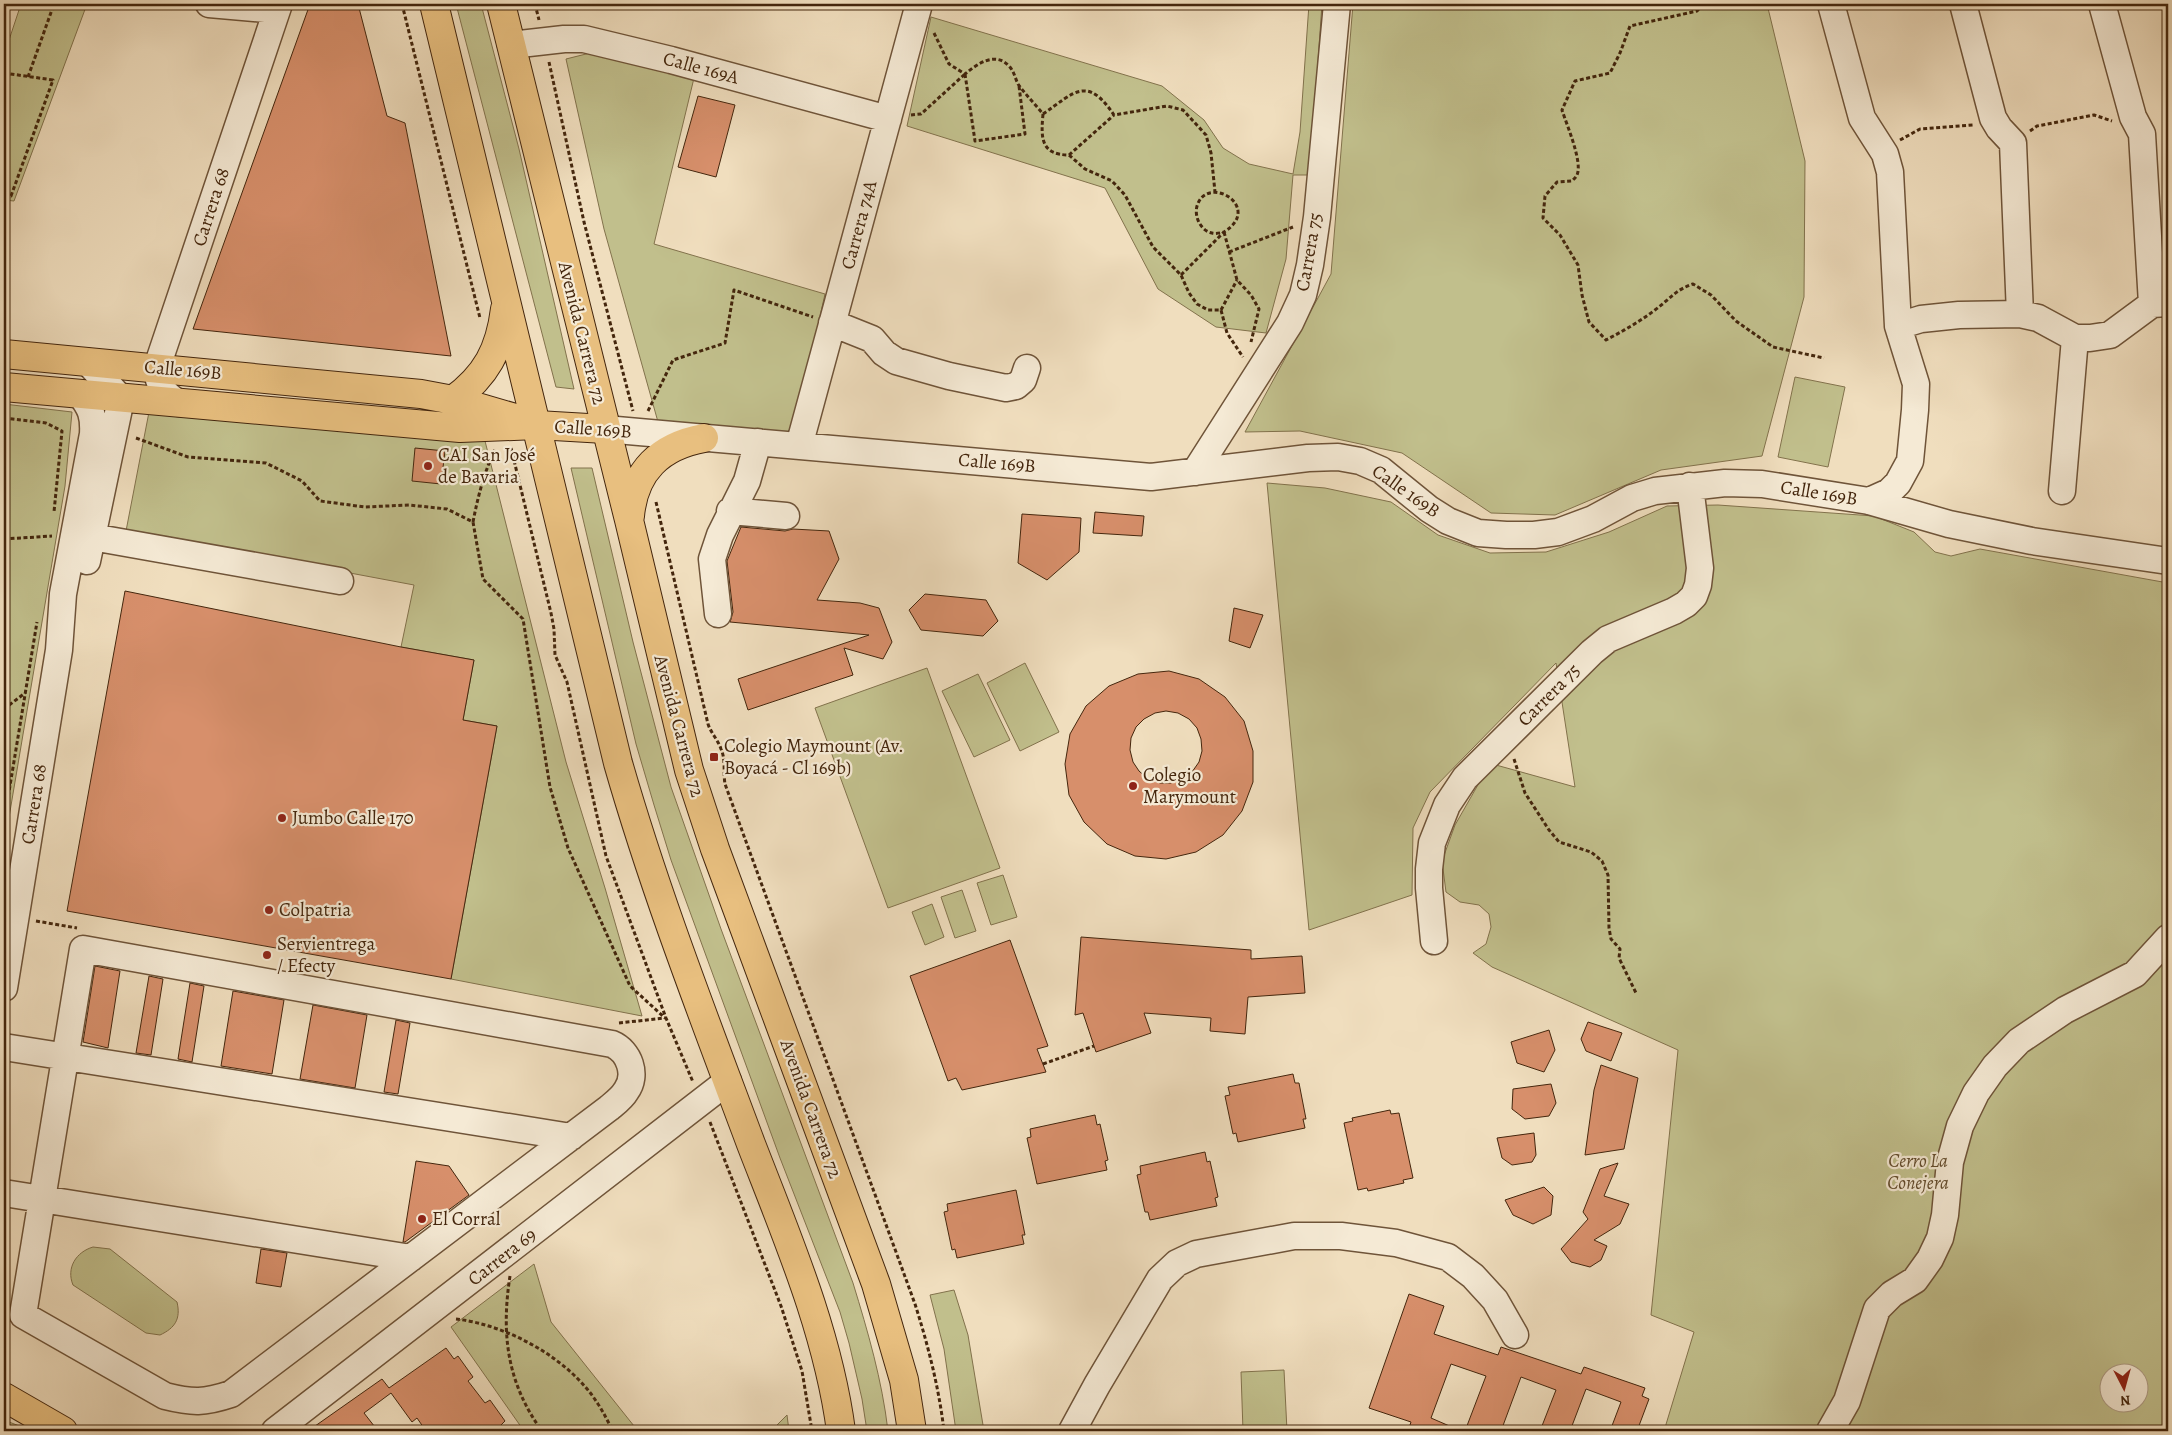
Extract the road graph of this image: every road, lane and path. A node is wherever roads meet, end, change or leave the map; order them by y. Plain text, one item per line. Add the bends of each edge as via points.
1 (54, 4) edge
2 (209, 4) edge
3 (434, 4) edge
4 (501, 4) edge
5 (535, 4) edge
6 (919, 4) edge
7 (1336, 4) edge
8 (1704, 4) edge
9 (1831, 4) edge
10 (1963, 4) edge
11 (2102, 4) edge
12 (277, 7) edge
13 (544, 41) junction
14 (511, 45) junction
15 (4, 73) edge
16 (965, 74) junction
17 (28, 77) junction
18 (1019, 84) junction
19 (1043, 114) junction
20 (1114, 115) junction
21 (1993, 118) junction
22 (888, 119) junction
23 (2142, 134) junction
24 (2013, 143) junction
25 (1885, 154) junction
26 (1068, 155) junction
27 (1215, 192) junction
28 (4, 195) edge
29 (1317, 217) junction
30 (1224, 232) junction
31 (1229, 252) junction
32 (1181, 275) junction
33 (1237, 280) junction
34 (506, 300) junction
35 (2160, 304) edge
36 (1220, 310) junction
37 (2020, 314) junction
38 (832, 323) junction
39 (1898, 326) junction
40 (2076, 338) junction
41 (1251, 343) dead end
42 (1249, 352) dead end
43 (4, 354) edge
44 (1824, 358) dead end
45 (88, 362) junction
46 (157, 367) junction
47 (1027, 368) dead end
48 (4, 387) edge
49 (80, 394) junction
50 (122, 398) junction
51 (453, 400) junction
52 (179, 403) junction
53 (4, 418) edge
54 (537, 425) junction
55 (506, 426) junction
56 (605, 429) junction
57 (638, 431) junction
58 (136, 438) dead end
59 (704, 438) junction
60 (758, 442) junction
61 (799, 446) junction
62 (648, 467) junction
63 (1195, 472) junction
64 (1690, 486) junction
65 (2062, 491) dead end
66 (1869, 501) junction
67 (730, 512) junction
68 (786, 516) dead end
69 (54, 517) dead end
70 (630, 520) junction
71 (473, 522) junction
72 (53, 527) dead end
73 (52, 536) junction
74 (92, 537) junction
75 (4, 539) edge
76 (50, 546) dead end
77 (2168, 561) edge
78 (340, 581) dead end
79 (718, 614) dead end
80 (38, 615) dead end
81 (59, 650) junction
82 (25, 693) junction
83 (4, 709) edge
84 (1512, 751) dead end
85 (4, 772) edge
86 (10, 786) junction
87 (4, 822) edge
88 (2168, 938) edge
89 (1434, 941) dead end
90 (4, 988) edge
91 (1636, 993) dead end
92 (666, 1018) dead end
93 (1094, 1046) dead end
94 (4, 1047) edge
95 (66, 1057) junction
96 (1043, 1064) dead end
97 (728, 1081) junction
98 (571, 1137) junction
99 (4, 1193) edge
100 (42, 1199) junction
101 (411, 1258) junction
102 (510, 1272) dead end
103 (448, 1318) dead end
104 (505, 1332) junction
105 (1515, 1336) dead end
106 (4, 1397) edge
107 (4, 1407) edge
108 (63, 1431) edge
109 (275, 1431) edge
110 (542, 1431) edge
111 (613, 1431) edge
112 (841, 1431) edge
113 (912, 1431) edge
114 (944, 1431) edge
115 (1072, 1431) edge
116 (1830, 1431) edge

1 - 17 path
2 - 12 street
3 - 34 main road
4 - 14 main road, Avenida Carrera 72
5 - 13 path
6 - 16 path via 949,64
6 - 22 street, Carrera 74A
7 - 29 street, Carrera 75
8 - 44 path via 1697,11 1630,26 1610,73 1575,81 1562,110 1572,138 1578,174 1572,181 1557,182 1544,196 1543,218 1560,235 1578,265 1589,322 1606,340 1632,327 1679,289 1693,284 1773,347
9 - 25 street via 1862,118
10 - 21 street
11 - 23 street via 2133,117
12 - 46 street, Carrera 68
13 - 14 street, Calle 169A
13 - 22 street, Calle 169A via 584,39
13 - 57 path via 584,222
14 - 56 main road, Avenida Carrera 72
15 - 17 path
16 - 18 path via 991,59 1010,67
16 - 18 path via 975,141 1025,134
16 - 22 path via 921,114
17 - 28 path via 53,80 11,196
18 - 19 path
19 - 20 path via 1075,92 1085,90 1097,94
19 - 26 path via 1043,140 1047,149 1058,155
20 - 26 path
20 - 27 path via 1167,106 1182,110 1206,135 1212,153
21 - 24 street
21 - 25 path via 1980,125 1920,129 1896,143
22 - 38 street, Carrera 74A
23 - 24 path via 2131,138 2112,121 2094,115 2037,126
23 - 35 street
24 - 37 street
25 - 39 street via 1890,172
26 - 32 path via 1085,169 1112,181 1125,195 1153,247
27 - 30 path via 1230,196 1238,208 1232,227
27 - 30 path via 1204,196 1197,205 1196,217 1202,227 1212,233
29 - 31 path
29 - 63 street, Carrera 75 via 1303,295 1290,323
30 - 31 path
30 - 32 path
31 - 33 path
32 - 36 path via 1197,304 1208,310
33 - 36 path
33 - 41 path via 1251,294 1259,309
34 - 51 main road via 502,333 489,363 473,384
34 - 54 main road
35 - 40 street via 2110,335
36 - 42 path via 1227,333 1246,360
37 - 39 street via 1931,318
37 - 40 street via 2038,318
38 - 47 street via 872,338 884,353 896,361 949,376 1006,388 1023,380
38 - 57 path via 734,290 725,344 673,360
38 - 61 street, Carrera 74A
39 - 66 street via 1916,384 1910,460 1898,483
40 - 65 street
43 - 45 main road, Calle 169B
45 - 46 main road, Calle 169B
45 - 50 street
46 - 51 main road, Calle 169B
46 - 52 street via 160,385 171,399
48 - 49 main road, Calle 169B
49 - 50 main road, Calle 169B
49 - 81 street, Carrera 68 via 94,418 93,434 63,594
50 - 52 main road, Calle 169B
50 - 74 street, Carrera 68
51 - 54 main road, Calle 169B
52 - 55 main road, Calle 169B via 460,428
53 - 69 path via 46,423 62,431
54 - 55 main road, Calle 169B
54 - 56 main road, Calle 169B
54 - 97 main road via 632,814
55 - 71 path via 486,467
56 - 57 street, Calle 169B
56 - 70 main road, Avenida Carrera 72
57 - 59 street, Calle 169B
58 - 71 path via 188,457 266,463 302,481 320,501 365,507 409,505 447,509
59 - 60 street, Calle 169B
59 - 62 main road via 667,450
60 - 61 street, Calle 169B
60 - 67 street via 746,481
61 - 63 street, Calle 169B via 1151,477
62 - 70 main road via 637,483
62 - 114 path via 708,724 721,747 725,784 915,1304 941,1405
63 - 64 street, Calle 169B via 1308,458 1353,460 1381,470 1448,521 1478,533 1506,535 1558,532 1593,519 1632,498
64 - 66 street, Calle 169B via 1762,484
64 - 89 street, Carrera 75 via 1700,568 1694,596 1674,611 1608,640 1592,652 1465,778 1447,804 1432,843 1429,888
66 - 77 street, Calle 169B via 1949,524 2032,541
67 - 68 street
67 - 79 street via 712,559
70 - 113 main road, Avenida Carrera 72 via 689,770 715,849 876,1284 904,1380
71 - 92 path via 482,579 524,618 550,787 568,848 630,986
72 - 73 path
73 - 75 path
73 - 76 path
74 - 78 street
74 - 81 street, Carrera 68 via 80,596
80 - 82 path
81 - 90 street, Carrera 68
82 - 83 path
82 - 86 path
84 - 91 path via 1525,793 1549,830 1559,842 1591,852 1602,861 1608,875 1608,928
85 - 86 path
86 - 87 path
88 - 116 street via 2135,974 2065,1010 2019,1041 1995,1066 1976,1093 1960,1126 1950,1162 1940,1238 1915,1280 1877,1308 1847,1401
93 - 96 path
94 - 95 street
95 - 98 street
95 - 98 street via 83,949 620,1047 631,1070 627,1090
95 - 100 street
97 - 109 street, Carrera 69 via 364,1370
97 - 112 main road via 812,1308
98 - 101 street
99 - 100 street
100 - 101 street
100 - 101 street via 23,1315 165,1396 189,1402 210,1401 231,1394
102 - 104 path
103 - 104 path via 492,1326
104 - 110 path via 520,1394
104 - 111 path via 552,1356 598,1403
105 - 115 street via 1494,1300 1473,1276 1448,1256 1396,1243 1341,1236 1294,1236 1196,1254 1177,1264 1160,1279
106 - 108 main road
107 - 108 main road

